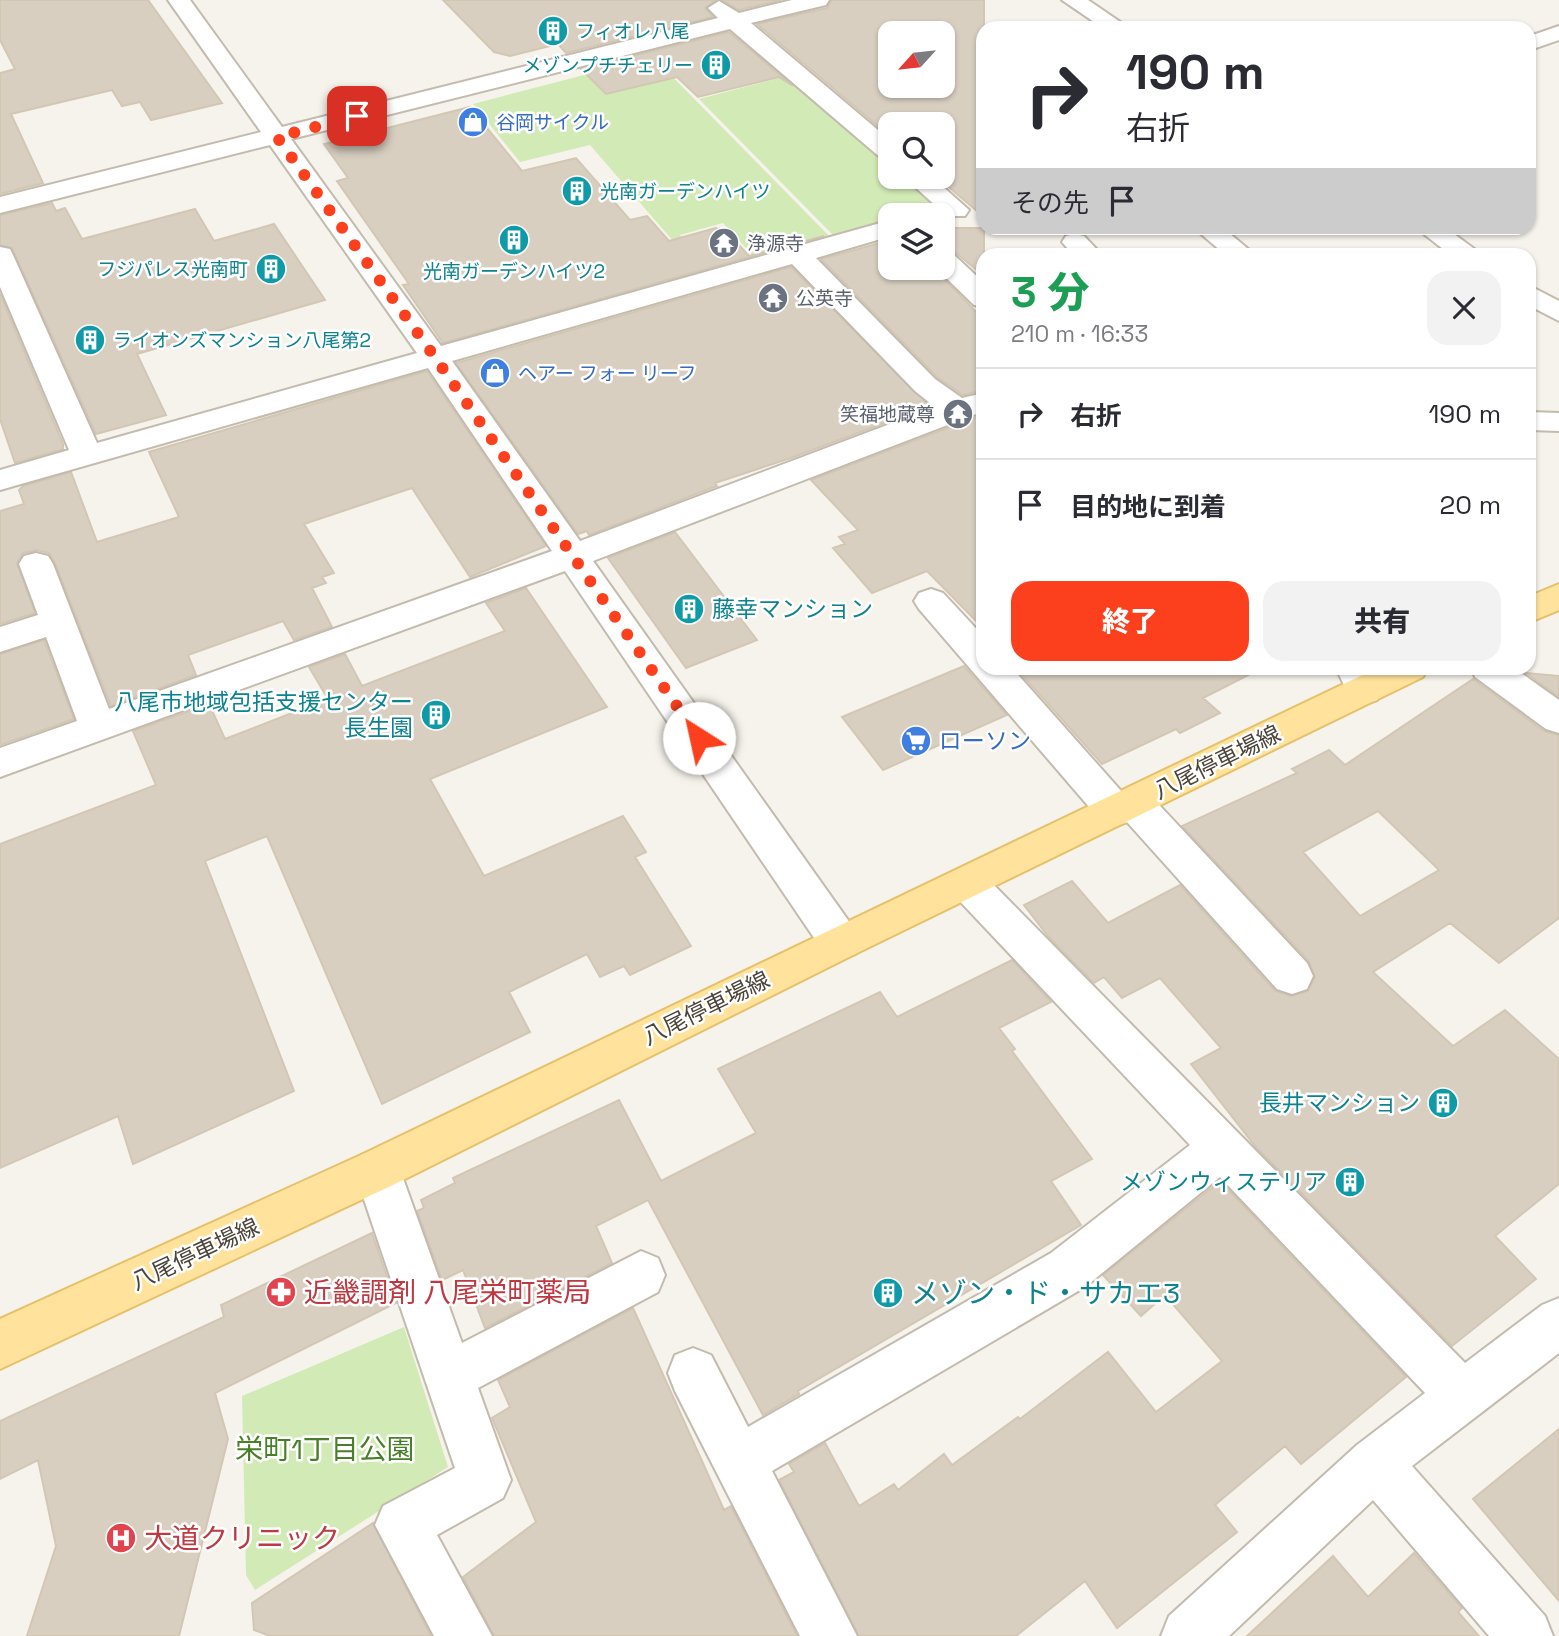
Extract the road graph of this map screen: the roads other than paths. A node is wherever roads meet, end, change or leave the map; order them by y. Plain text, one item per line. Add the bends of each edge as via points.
1 (179, 0) edge
2 (709, 0) edge
3 (818, 0) edge
4 (1073, 0) edge
5 (734, 21) junction
6 (1107, 21) edge
7 (1559, 33) edge
8 (1536, 41) edge
9 (277, 137) junction
10 (878, 144) edge
11 (927, 189) edge
12 (939, 203) edge
13 (0, 205) edge
14 (976, 205) edge
15 (955, 211) edge
16 (878, 231) edge
17 (1216, 235) edge
18 (1440, 235) edge
19 (1233, 248) edge
20 (1459, 248) edge
21 (796, 253) junction
22 (0, 255) edge
23 (955, 271) edge
24 (976, 291) edge
25 (1536, 298) edge
26 (1559, 313) edge
27 (434, 356) junction
28 (970, 405) edge
29 (1536, 421) edge
30 (1559, 422) edge
31 (87, 456) junction
32 (0, 480) edge
33 (573, 556) junction
34 (36, 564) dead end
35 (1559, 596) edge
36 (931, 601) dead end
37 (1536, 607) edge
38 (57, 621) junction
39 (0, 640) edge
40 (976, 651) edge
41 (998, 675) edge
42 (1380, 675) edge
43 (1498, 675) edge
44 (1359, 680) edge
45 (1559, 719) edge
46 (98, 728) junction
47 (0, 763) edge
48 (1125, 807) junction
49 (967, 883) junction
50 (840, 942) junction
51 (1292, 976) dead end
52 (1222, 1148) junction
53 (377, 1170) junction
54 (641, 1275) dead end
55 (1559, 1322) edge
56 (0, 1344) edge
57 (693, 1373) dead end
58 (449, 1376) junction
59 (1462, 1396) junction
60 (739, 1461) junction
61 (1375, 1463) junction
62 (464, 1636) edge
63 (830, 1636) edge
64 (1189, 1636) edge
65 (1525, 1636) edge

1 - 9 street
2 - 5 street
3 - 5 street
4 - 6 street
5 - 9 street
5 - 10 street
7 - 8 street
9 - 13 street
9 - 27 street
11 - 12 street
14 - 15 street
16 - 21 street
17 - 19 street
18 - 20 street
21 - 27 street
21 - 28 street via 925,385
22 - 31 street
23 - 24 street
25 - 26 street
27 - 31 street
27 - 33 street
28 - 33 street
29 - 30 street
31 - 32 street
33 - 46 street
33 - 50 street
34 - 38 street
35 - 37 main road
36 - 40 street
38 - 39 street
38 - 46 street
41 - 48 street
42 - 44 main road, 八尾停車場線
43 - 45 street
44 - 48 main road, 八尾停車場線
46 - 47 street
48 - 49 main road, 八尾停車場線
48 - 51 street
49 - 50 main road, 八尾停車場線
49 - 52 street
50 - 53 main road, 八尾停車場線
52 - 59 street
52 - 60 street via 1068,1270
53 - 56 main road, 八尾停車場線
53 - 58 street
54 - 58 street
55 - 59 street
57 - 60 street
58 - 62 street via 485,1480 402,1525
59 - 61 street
60 - 63 street
61 - 64 street
61 - 65 street

